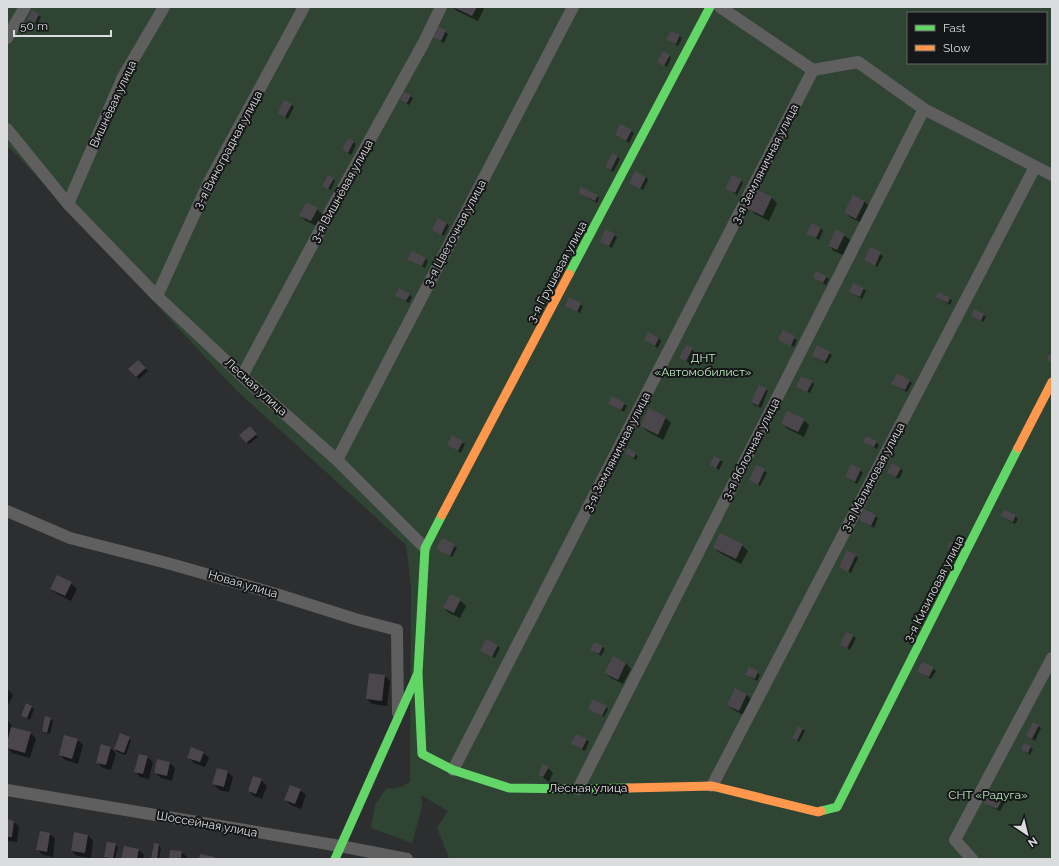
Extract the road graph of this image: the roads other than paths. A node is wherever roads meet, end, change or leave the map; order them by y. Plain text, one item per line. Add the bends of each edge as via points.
1 (25, 7) edge
2 (164, 7) edge
3 (304, 7) edge
4 (441, 7) edge
5 (573, 7) edge
6 (710, 7) edge
7 (720, 7) edge
8 (7, 38) edge
9 (813, 70) junction
10 (924, 109) junction
11 (7, 129) edge
12 (1035, 167) junction
13 (1052, 175) edge
14 (68, 204) junction
15 (157, 296) junction
16 (242, 376) junction
17 (1052, 382) edge
18 (337, 460) junction
19 (7, 511) edge
20 (425, 548) junction
21 (1052, 658) edge
22 (418, 673) junction
23 (398, 717) junction
24 (454, 770) junction
25 (712, 786) junction
26 (578, 789) junction
27 (7, 790) edge
28 (837, 807) joint
29 (340, 846) junction
30 (335, 859) edge
31 (407, 859) edge
32 (972, 859) edge

1 - 8 street
2 - 14 street, Вишнёвая улица via 124,77
3 - 15 street, 3-я Виноградная улица via 209,182
4 - 16 street, 3-я Вишнёвая улица
5 - 18 street, 3-я Цветочная улица
6 - 20 street, 3-я Грушевая улица
7 - 9 street
9 - 10 street via 858,62
9 - 24 street, 3-я Земляничная улица
10 - 12 street
10 - 26 street, 3-я Яблочная улица
11 - 14 street, Лесная улица
12 - 13 street
12 - 25 street, 3-я Малиновая улица
14 - 15 street, Лесная улица
15 - 16 street, Лесная улица
16 - 18 street, Лесная улица
17 - 28 street, 3-я Кизиловая улица
18 - 20 street, Лесная улица
19 - 23 street, Новая улица via 70,538 167,563 397,630
20 - 22 street, Лесная улица
21 - 32 street via 955,840
22 - 23 street, Лесная улица
22 - 24 street, Лесная улица via 422,754
23 - 29 street, Лесная улица
24 - 26 street, Лесная улица via 509,788
25 - 26 street, Лесная улица
25 - 28 street, Лесная улица via 818,812
27 - 29 street, Шоссейная улица
29 - 30 street, Лесная улица
29 - 31 street, Шоссейная улица

